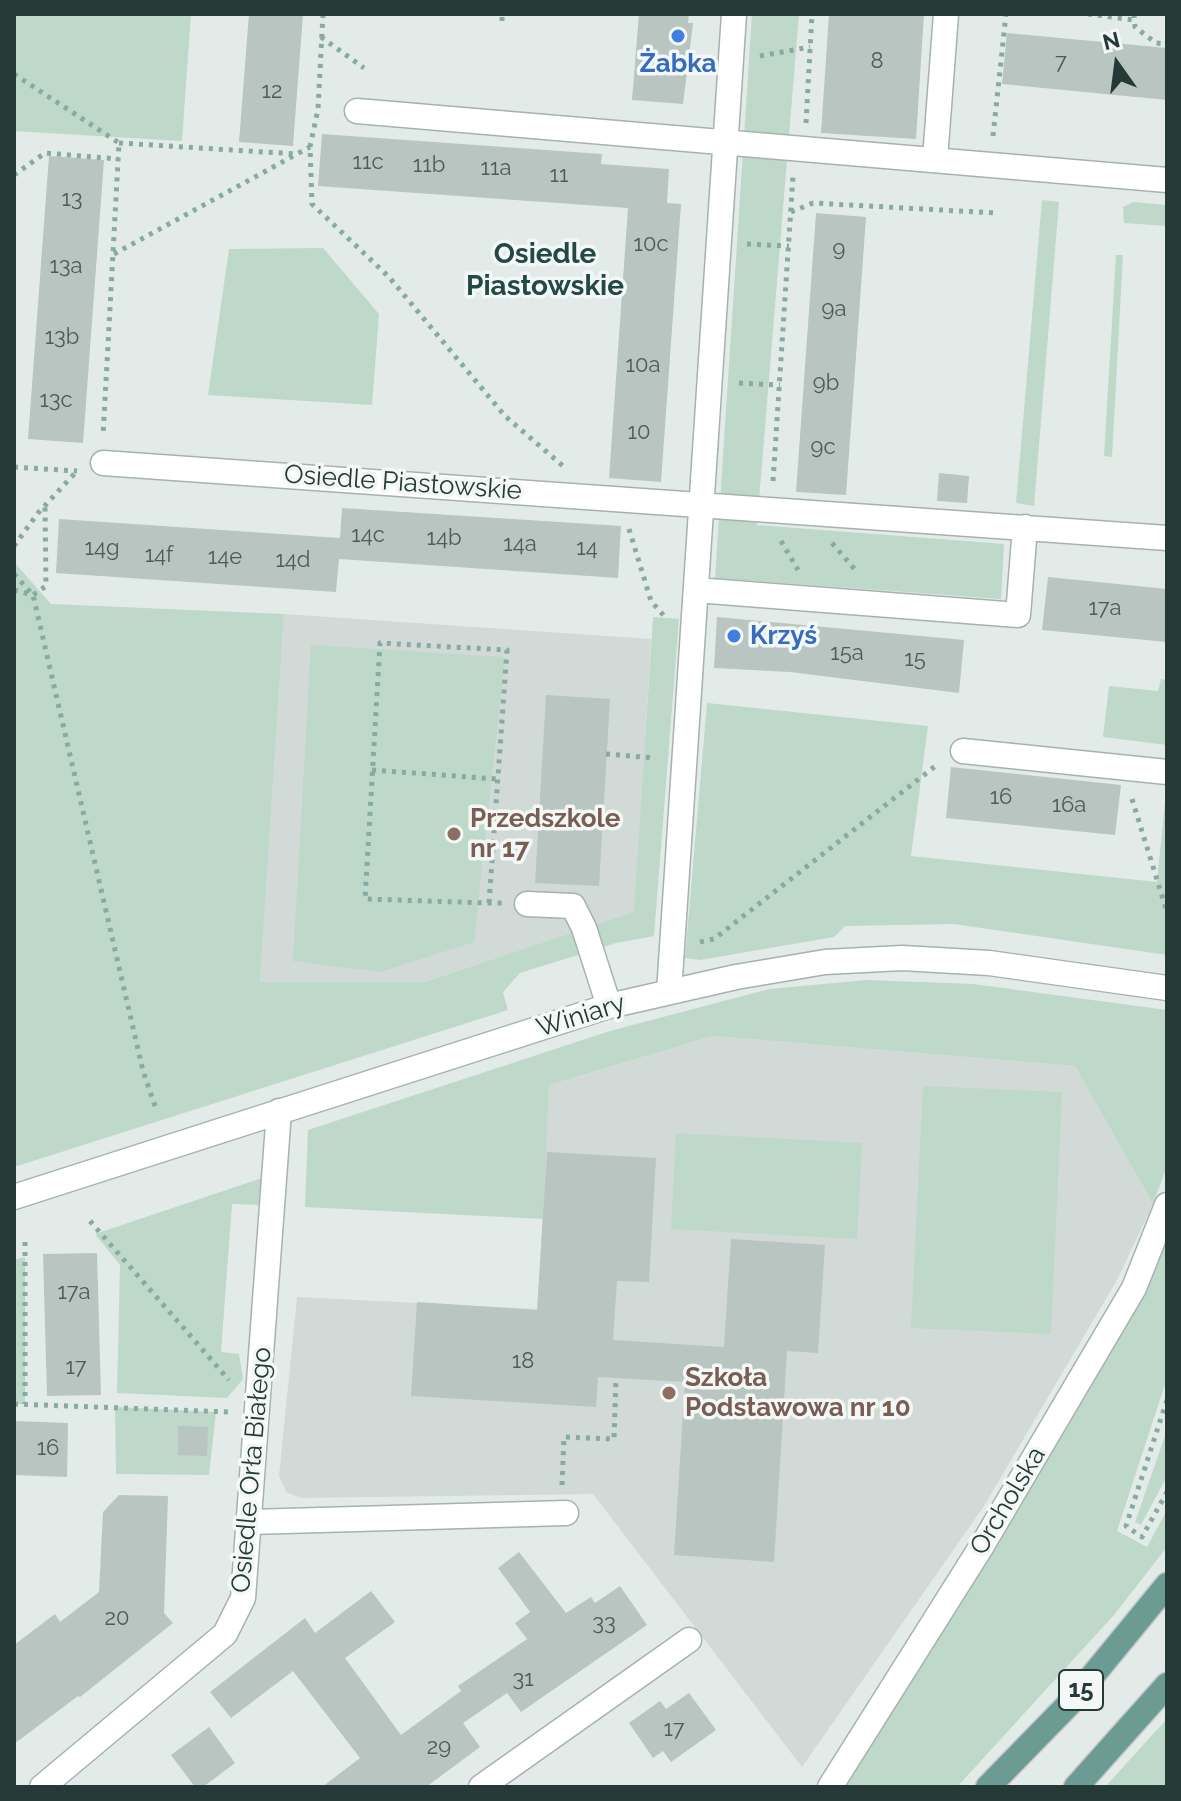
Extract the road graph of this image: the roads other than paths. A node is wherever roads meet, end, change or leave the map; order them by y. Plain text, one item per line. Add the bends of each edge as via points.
1 (734, 14) edge
2 (946, 14) edge
3 (357, 111) dead end
4 (726, 144) junction
5 (935, 159) junction
6 (1167, 180) edge
7 (103, 463) road end
8 (702, 504) junction
9 (1025, 527) junction
10 (1167, 538) edge
11 (696, 590) junction
12 (963, 751) road end
13 (1167, 772) edge
14 (527, 904) road end
15 (1167, 988) edge
16 (669, 992) junction
17 (609, 1006) junction
18 (279, 1111) junction
19 (14, 1197) edge
20 (1167, 1205) edge
21 (564, 1503) road end
22 (250, 1522) junction
23 (1167, 1585) edge
24 (689, 1640) dead end
25 (1167, 1685) edge
26 (42, 1787) edge
27 (481, 1787) edge
28 (830, 1787) edge
29 (988, 1787) edge
30 (1076, 1787) edge

1 - 4 street
2 - 5 street
3 - 4 street
4 - 5 street
4 - 8 street
5 - 6 street
7 - 8 street, Osiedle Piastowskie
8 - 9 street, Osiedle Piastowskie
8 - 11 street
9 - 10 street, Osiedle Piastowskie
9 - 11 street via 1018,615
11 - 16 street
12 - 13 street
14 - 17 street via 573,906
15 - 16 street, Winiary via 989,963 902,958 825,962
16 - 17 street, Winiary
17 - 18 street, Winiary
18 - 19 street, Winiary
18 - 22 street, Osiedle Orła Białego
20 - 28 street, Orcholska via 1134,1288 983,1544
21 - 22 street
22 - 26 street, Osiedle Orła Białego via 243,1598 225,1634
23 - 29 main road, 15 via 1071,1702
24 - 27 street
25 - 30 main road, 15

